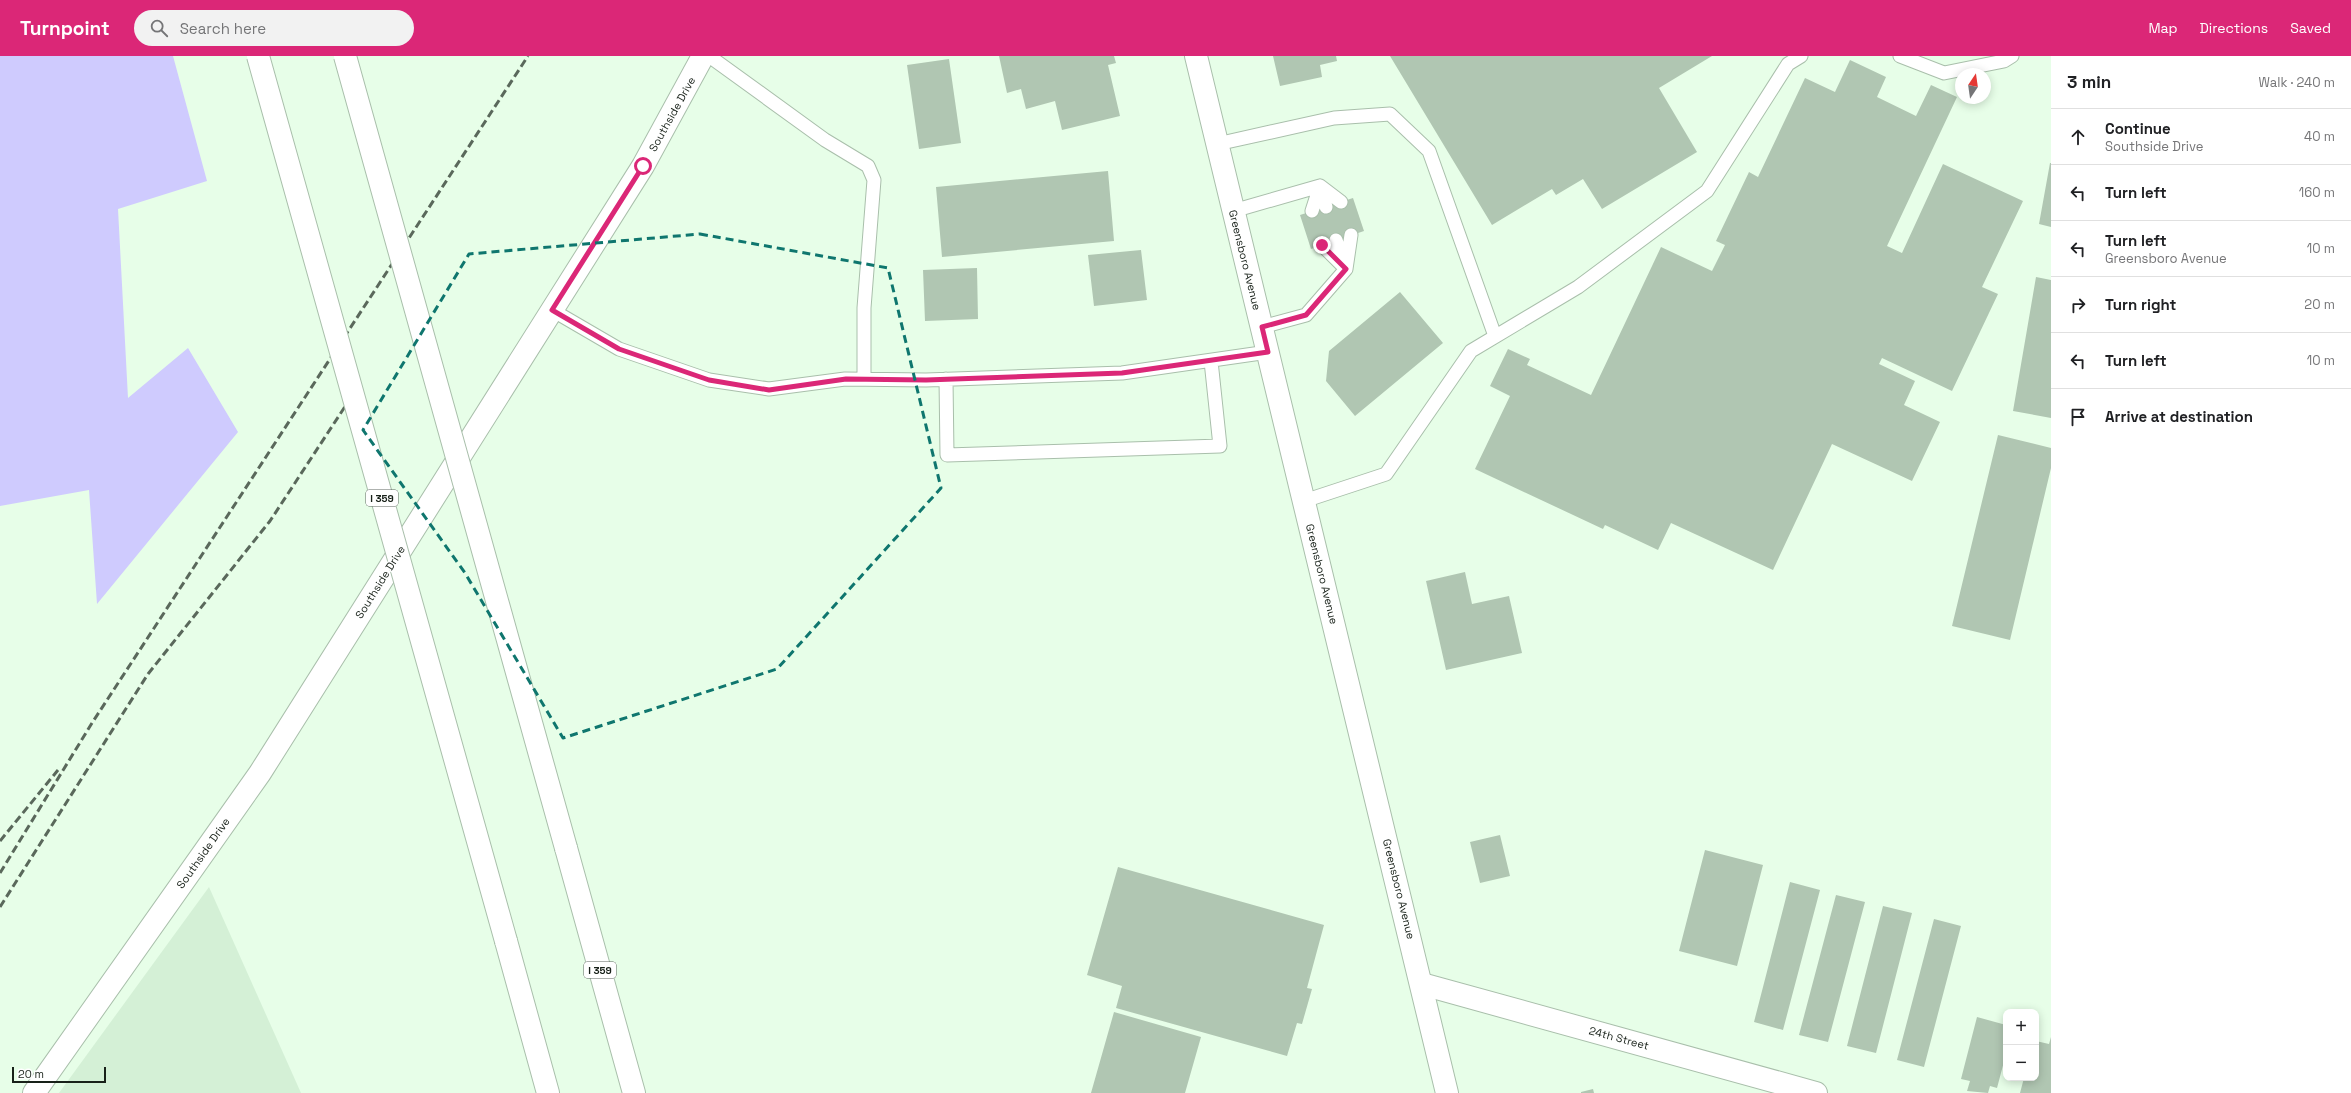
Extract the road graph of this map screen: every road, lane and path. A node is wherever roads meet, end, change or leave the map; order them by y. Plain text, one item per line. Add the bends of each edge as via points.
1 (258, 56) edge
2 (345, 56) edge
3 (703, 56) edge
4 (709, 56) edge
5 (1196, 56) edge
6 (1801, 56) edge
7 (1900, 56) edge
8 (2012, 56) edge
9 (1217, 144) junction
10 (1320, 186) junction
11 (1340, 202) dead end
12 (1326, 207) dead end
13 (1233, 211) junction
14 (1312, 212) dead end
15 (1351, 236) dead end
16 (1336, 240) dead end
17 (1322, 245) dead end
18 (1346, 269) junction
19 (552, 310) junction
20 (1262, 327) junction
21 (1495, 336) junction
22 (1268, 352) junction
23 (1211, 361) junction
24 (864, 379) junction
25 (946, 379) junction
26 (1304, 501) junction
27 (1422, 984) junction
28 (34, 1093) edge
29 (548, 1093) edge
30 (634, 1093) edge
31 (1447, 1093) edge
32 (1816, 1093) edge

1 - 29 main road, I 359, bridge
2 - 30 main road, I 359, bridge
3 - 19 main road, Southside Drive via 643,166
4 - 24 lane via 825,140 868,166 874,180 864,308
5 - 9 main road, Greensboro Avenue
6 - 21 lane via 1788,64 1707,191 1578,287
7 - 8 lane via 1944,73 2004,61
9 - 13 main road, Greensboro Avenue
9 - 21 lane via 1334,118 1390,114 1429,151
10 - 11 lane
10 - 12 lane
10 - 13 lane
10 - 14 lane
13 - 20 main road, Greensboro Avenue
15 - 18 lane
16 - 18 lane
17 - 18 lane
18 - 20 lane via 1306,315
19 - 24 lane via 619,349 709,380 769,390 846,379
19 - 28 main road, Southside Drive via 260,773
20 - 22 main road, Greensboro Avenue
21 - 26 lane via 1471,351 1386,474
22 - 23 lane
22 - 26 main road, Greensboro Avenue
23 - 25 lane via 1122,373
23 - 25 lane via 1220,446 947,455
24 - 25 lane
26 - 27 main road, Greensboro Avenue
27 - 31 main road, Greensboro Avenue
27 - 32 main road, 24th Street

